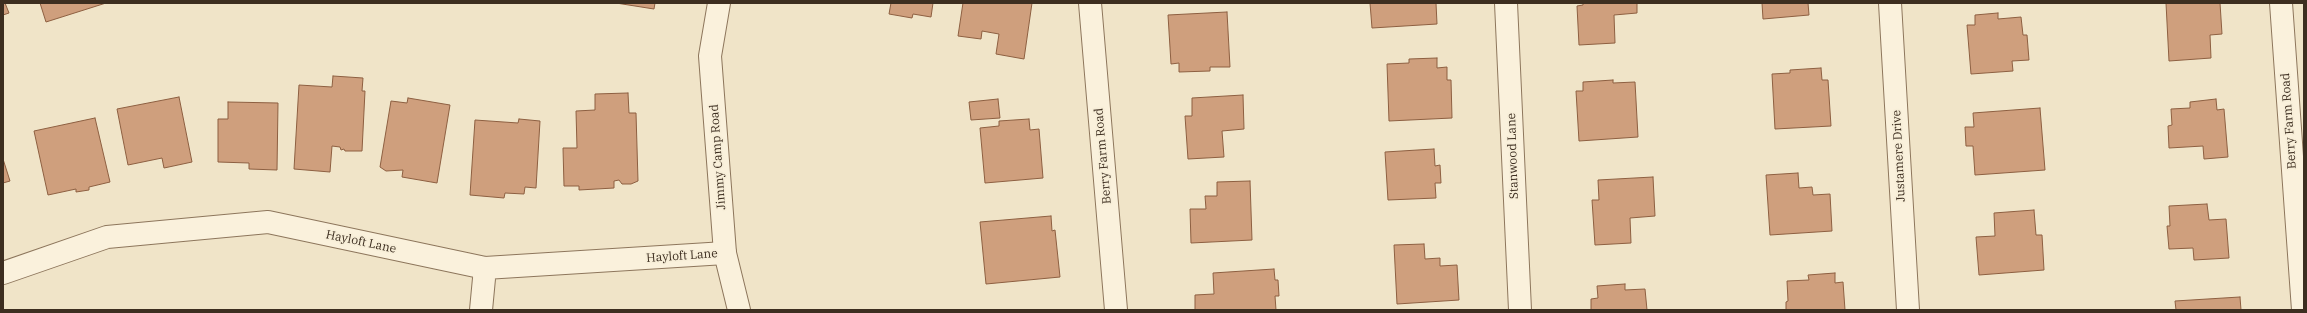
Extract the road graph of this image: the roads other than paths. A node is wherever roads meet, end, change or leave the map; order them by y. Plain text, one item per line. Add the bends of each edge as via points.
1 (719, 3) edge
2 (1090, 3) edge
3 (1506, 3) edge
4 (1890, 3) edge
5 (2281, 3) edge
6 (725, 253) junction
7 (485, 268) junction
8 (3, 273) edge
9 (481, 310) edge
10 (739, 310) edge
11 (1116, 310) edge
12 (1520, 310) edge
13 (1908, 310) edge
14 (2303, 310) edge

1 - 6 street, Jimmy Camp Road via 710,56
2 - 11 street, Berry Farm Road
3 - 12 street, Stanwood Lane
4 - 13 street, Justamere Drive
5 - 14 street, Berry Farm Road
6 - 7 street, Hayloft Lane
6 - 10 street, Jimmy Camp Road
7 - 8 street, Hayloft Lane via 268,222 107,237
7 - 9 street

